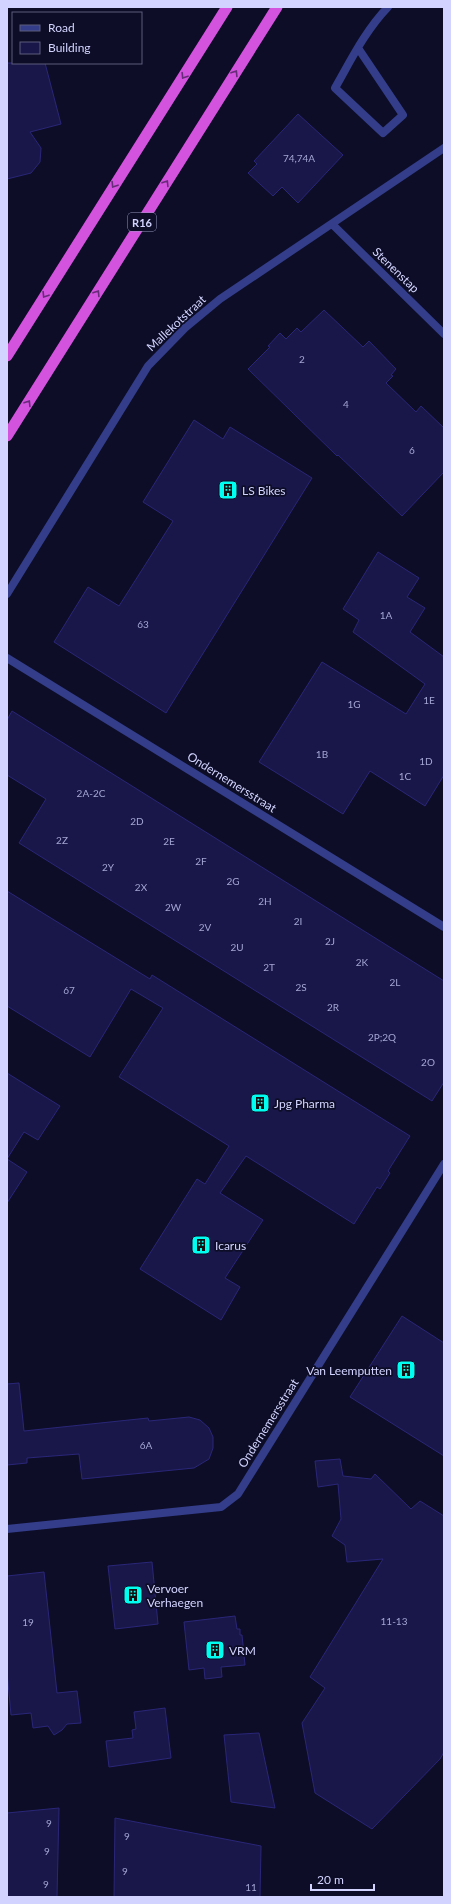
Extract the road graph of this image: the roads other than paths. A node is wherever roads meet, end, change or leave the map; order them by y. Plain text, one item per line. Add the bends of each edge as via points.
1 (227, 7) edge
2 (277, 7) edge
3 (388, 7) edge
4 (358, 48) junction
5 (444, 148) edge
6 (332, 224) junction
7 (444, 334) edge
8 (7, 356) edge
9 (7, 436) edge
10 (7, 594) edge
11 (7, 658) edge
12 (444, 927) edge
13 (444, 1164) edge
14 (7, 1529) edge

1 -> 8 highway
9 -> 2 highway, R16
3 - 4 street via 374,22
4 - 4 street via 403,115 383,133 335,88
5 - 6 street, Mallekotstraat
6 - 7 street, Stenenstap
6 - 10 street, Mallekotstraat via 220,299 185,328 148,366
11 - 12 street, Ondernemersstraat
13 - 14 street, Ondernemersstraat via 238,1494 221,1507

